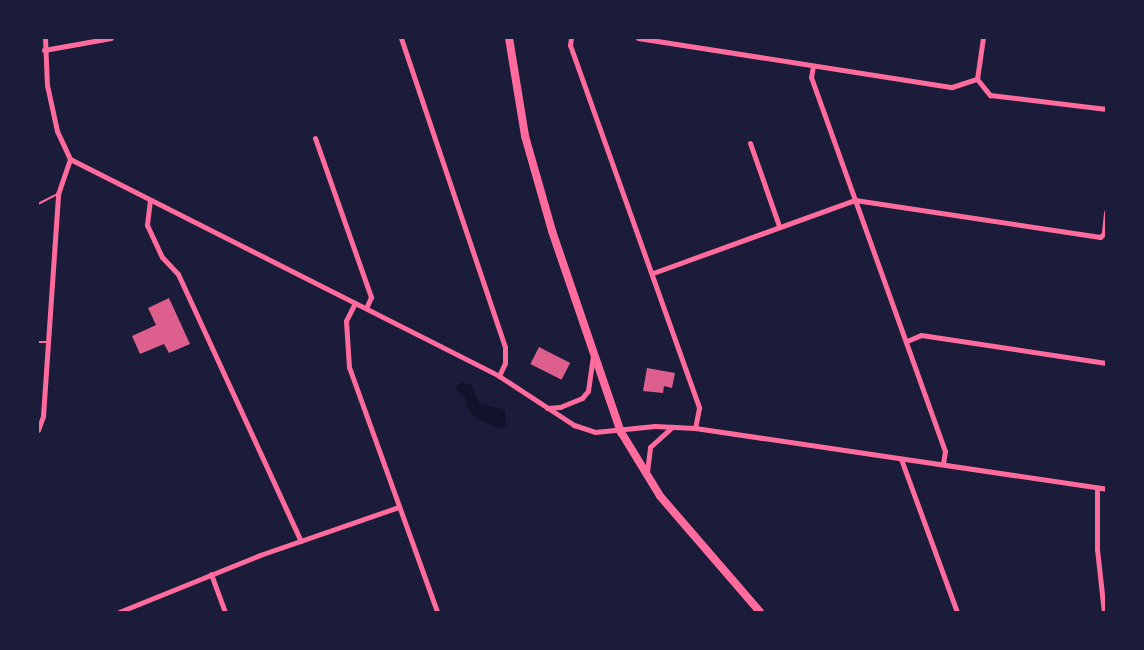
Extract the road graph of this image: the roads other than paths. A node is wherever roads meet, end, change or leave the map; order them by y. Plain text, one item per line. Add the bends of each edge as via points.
1 (45, 38) edge
2 (111, 38) edge
3 (400, 38) edge
4 (509, 38) edge
5 (571, 38) edge
6 (638, 38) edge
7 (982, 38) edge
8 (44, 50) junction
9 (813, 66) junction
10 (977, 79) junction
11 (1107, 109) edge
12 (315, 138) dead end
13 (750, 143) dead end
14 (70, 159) junction
15 (58, 194) junction
16 (150, 200) junction
17 (855, 200) junction
18 (38, 204) edge
19 (1107, 213) edge
20 (779, 226) junction
21 (1105, 232) edge
22 (653, 273) junction
23 (355, 303) junction
24 (366, 308) junction
25 (907, 340) junction
26 (38, 342) edge
27 (49, 342) junction
28 (594, 355) junction
29 (1107, 363) edge
30 (499, 376) junction
31 (546, 408) junction
32 (672, 427) junction
33 (695, 428) junction
34 (38, 430) edge
35 (621, 432) junction
36 (901, 459) junction
37 (943, 464) junction
38 (646, 476) junction
39 (1097, 488) junction
40 (1107, 489) edge
41 (399, 507) junction
42 (301, 541) junction
43 (211, 574) junction
44 (119, 612) edge
45 (225, 612) edge
46 (437, 612) edge
47 (760, 612) edge
48 (957, 612) edge
49 (1104, 612) edge

1 - 8 street
2 - 8 street
3 - 30 street via 505,347 505,363
4 - 28 main road via 532,159
5 - 22 street via 570,45
6 - 9 street
7 - 10 street
8 - 14 street via 57,131
9 - 10 street via 952,87
9 - 17 street via 811,77
10 - 11 street via 990,95
12 - 24 street via 371,297
13 - 20 street
14 - 15 street
14 - 16 street
15 - 18 lane
15 - 27 street
16 - 23 street
16 - 42 street via 147,225 162,256 178,274
17 - 20 street
17 - 21 street via 1100,237
17 - 25 street
19 - 21 street
20 - 22 street
22 - 33 street via 699,408
23 - 24 street
23 - 41 street via 346,321 349,367
24 - 30 street
25 - 29 street via 921,335
25 - 37 street via 945,451
26 - 27 lane
27 - 34 street via 43,416
28 - 31 street via 588,391 582,398
28 - 35 main road
30 - 31 street
31 - 35 street via 595,432
32 - 33 street
32 - 35 street
32 - 38 street via 650,447
33 - 36 street
35 - 38 main road
36 - 37 street
36 - 48 street
37 - 39 street
38 - 47 main road
39 - 40 street
39 - 49 street via 1097,549
41 - 42 street
41 - 46 street
42 - 43 street
43 - 44 street
43 - 45 street

